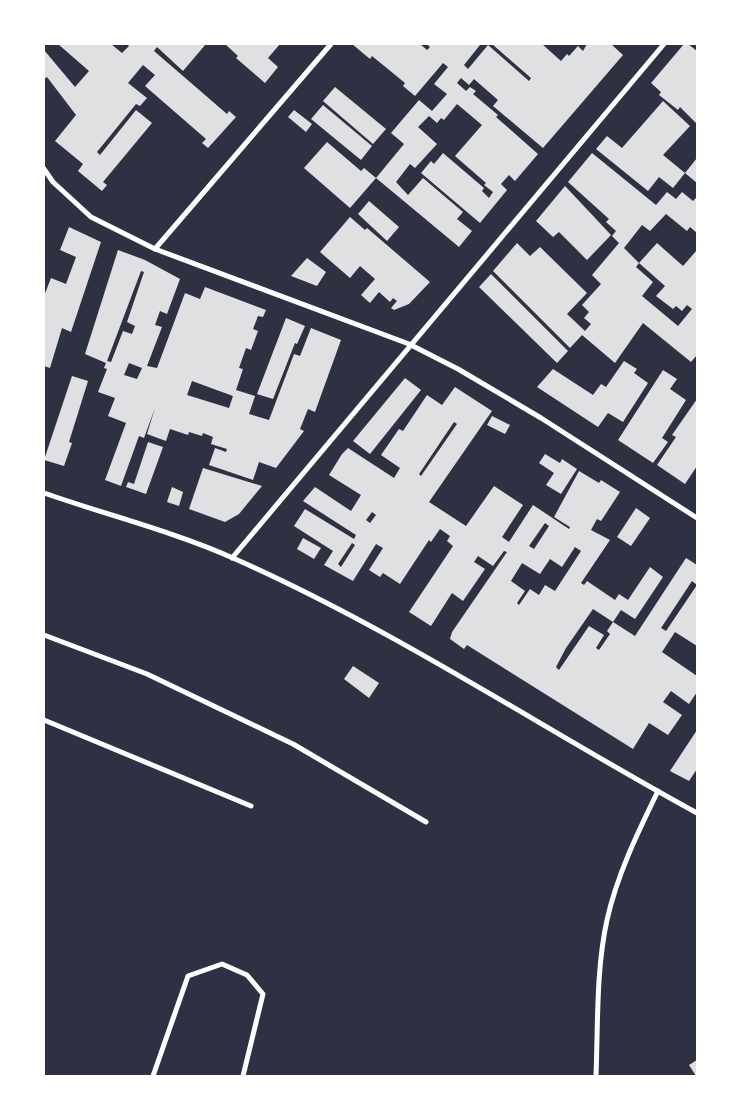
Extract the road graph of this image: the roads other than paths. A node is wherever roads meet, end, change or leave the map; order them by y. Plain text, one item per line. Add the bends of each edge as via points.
1 (331, 44) edge
2 (664, 44) edge
3 (44, 169) edge
4 (156, 249) junction
5 (409, 344) junction
6 (44, 493) edge
7 (697, 518) edge
8 (232, 558) junction
9 (44, 635) edge
10 (44, 720) edge
11 (658, 791) junction
12 (251, 806) dead end
13 (697, 813) edge
14 (426, 822) dead end
15 (153, 1076) edge
16 (243, 1076) edge
17 (596, 1076) edge

1 - 4 street
2 - 5 street
3 - 4 street via 53,182 91,217
4 - 5 street
5 - 7 street via 541,418
5 - 8 street
6 - 8 street
8 - 11 street via 402,645
9 - 14 street via 147,674 293,744
10 - 12 street
11 - 13 street
11 - 17 street via 622,871 608,919 601,962
15 - 16 street via 188,976 222,964 247,975 262,994

